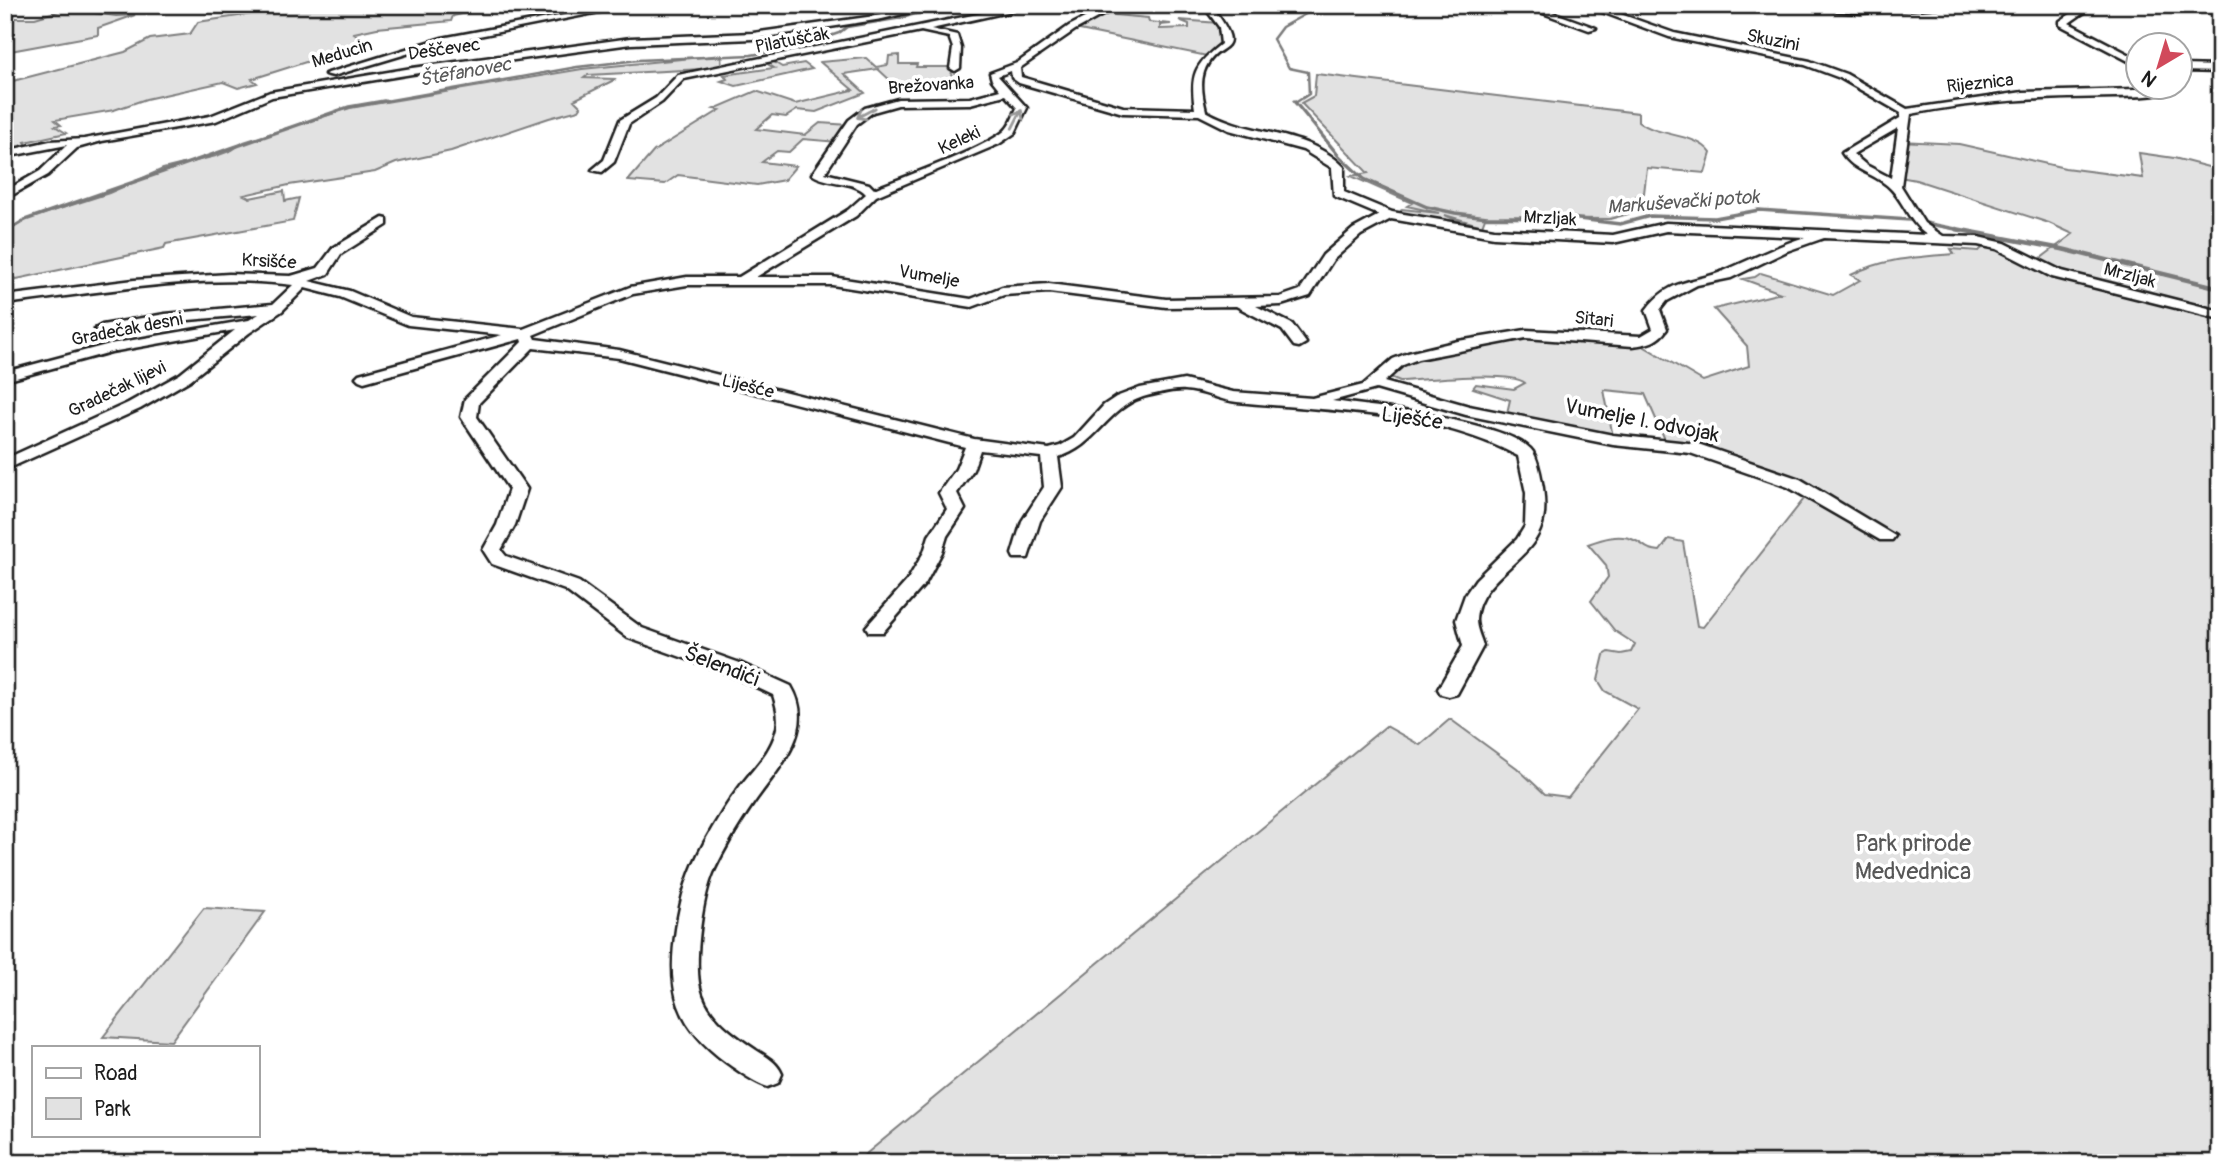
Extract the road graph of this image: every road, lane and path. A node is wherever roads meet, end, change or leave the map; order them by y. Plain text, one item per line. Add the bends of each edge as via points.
1 (631, 5) edge
2 (935, 5) edge
3 (1035, 5) edge
4 (1117, 5) edge
5 (1525, 5) edge
6 (1587, 5) edge
7 (1769, 5) edge
8 (1940, 5) edge
9 (2107, 5) edge
10 (2196, 5) edge
11 (1212, 6) edge
12 (1910, 6) edge
13 (2087, 8) junction
14 (2220, 13) edge
15 (1592, 28) dead end
16 (913, 30) junction
17 (2124, 54) edge
18 (1015, 67) junction
19 (955, 68) dead end
20 (2194, 68) edge
21 (2220, 69) edge
22 (1004, 92) junction
23 (2124, 94) edge
24 (270, 95) junction
25 (1201, 112) junction
26 (1904, 116) junction
27 (89, 141) junction
28 (74, 146) junction
29 (5, 154) edge
30 (5, 164) edge
31 (598, 170) dead end
32 (1895, 186) junction
33 (872, 194) junction
34 (5, 196) edge
35 (1389, 215) junction
36 (383, 222) dead end
37 (1834, 233) junction
38 (1938, 237) junction
39 (743, 279) junction
40 (297, 281) junction
41 (5, 300) edge
42 (1230, 300) junction
43 (277, 308) junction
44 (2220, 315) edge
45 (256, 322) junction
46 (102, 329) dead end
47 (527, 338) junction
48 (1299, 342) dead end
49 (5, 377) edge
50 (364, 377) dead end
51 (1376, 384) junction
52 (1316, 403) junction
53 (974, 444) junction
54 (1049, 454) junction
55 (5, 465) edge
56 (1886, 536) dead end
57 (1021, 554) dead end
58 (876, 627) dead end
59 (1449, 689) dead end
60 (768, 1074) dead end

1 - 24 street, Meducin via 418,47
2 - 24 street, Deščevec via 753,36 621,42
3 - 16 street, Pilatuščak
4 - 18 street, Brežovanka via 1072,28
5 - 15 street
6 - 26 street, Skuzini via 1672,35 1807,63 1843,76
7 - 12 street via 1861,11
8 - 12 street
8 - 13 street
9 - 13 street
10 - 14 street
11 - 25 street via 1223,22 1225,45 1206,60 1195,80
13 - 17 street via 2063,23
16 - 19 street via 953,36
16 - 31 street, Pilatuščak via 681,77 659,100 624,122 609,162
18 - 22 street, Brežovanka via 993,75
18 - 25 street via 1022,81 1114,108
20 - 21 street
33 -> 22 street, Keleki via 967,156 1011,131 1023,108
22 -> 33 street, Brežovanka via 960,102 891,103 861,114 818,174 865,186
23 - 26 street, Rijeznica via 2037,94 1948,104
24 - 27 street, Deščevec via 212,119
25 - 35 street, Mrzljak via 1211,120 1326,155 1338,167 1338,194
26 - 32 street
26 - 32 street via 1885,134 1847,153 1851,161
27 - 28 street
27 - 29 street
28 - 30 street
28 - 34 street via 44,173
32 - 38 street via 1918,221
33 - 39 street via 852,213
35 - 37 street, Mrzljak via 1494,233 1613,239 1666,227
35 - 42 street, Vumelje via 1357,232 1328,258 1304,293 1281,301
36 - 40 street via 337,251 323,271
37 - 38 street, Mrzljak
37 - 51 street, Sitari via 1783,248 1726,275 1693,282 1662,298 1653,310 1660,329 1646,340 1552,334 1492,338 1413,356 1387,370
38 - 44 street, Mrzljak via 2001,246 2057,274
39 - 42 street, Vumelje via 832,281 972,303 1002,291 1049,289 1166,303
39 - 47 street, Krsišće via 630,290
40 - 41 street, Krsišće via 229,278 134,284
40 - 43 street, Gradečak lijevi
40 - 47 street, Krsišće via 345,294 408,321
42 - 48 street, Vumelje via 1287,327
43 - 45 street, Gradečak lijevi
43 - 46 street, Gradečak desni
45 - 49 street, Gradečak desni via 110,348
45 - 55 street, Gradečak lijevi via 153,397
47 - 50 street, Krsišće
47 - 53 street, Liješće via 619,355
47 - 60 street, Šelendići via 471,402 469,417 518,489 492,550 499,560 572,586 635,633 783,691 789,720 782,749 749,792 699,875 686,953 689,1004 698,1020 720,1042
51 - 52 street, Sitari
51 - 56 street, Vumelje I. odvojak via 1466,410 1613,440 1692,448 1794,483
52 - 54 street, Liješće via 1234,397 1184,384 1122,401 1080,441
52 - 59 street, Liješće via 1471,427 1525,453 1532,467 1532,532 1473,597 1466,620 1473,646
53 - 54 street, Liješće
53 - 58 street via 964,470 950,485 948,493 956,509 953,518 938,536 915,584
54 - 57 street via 1053,487 1031,521

